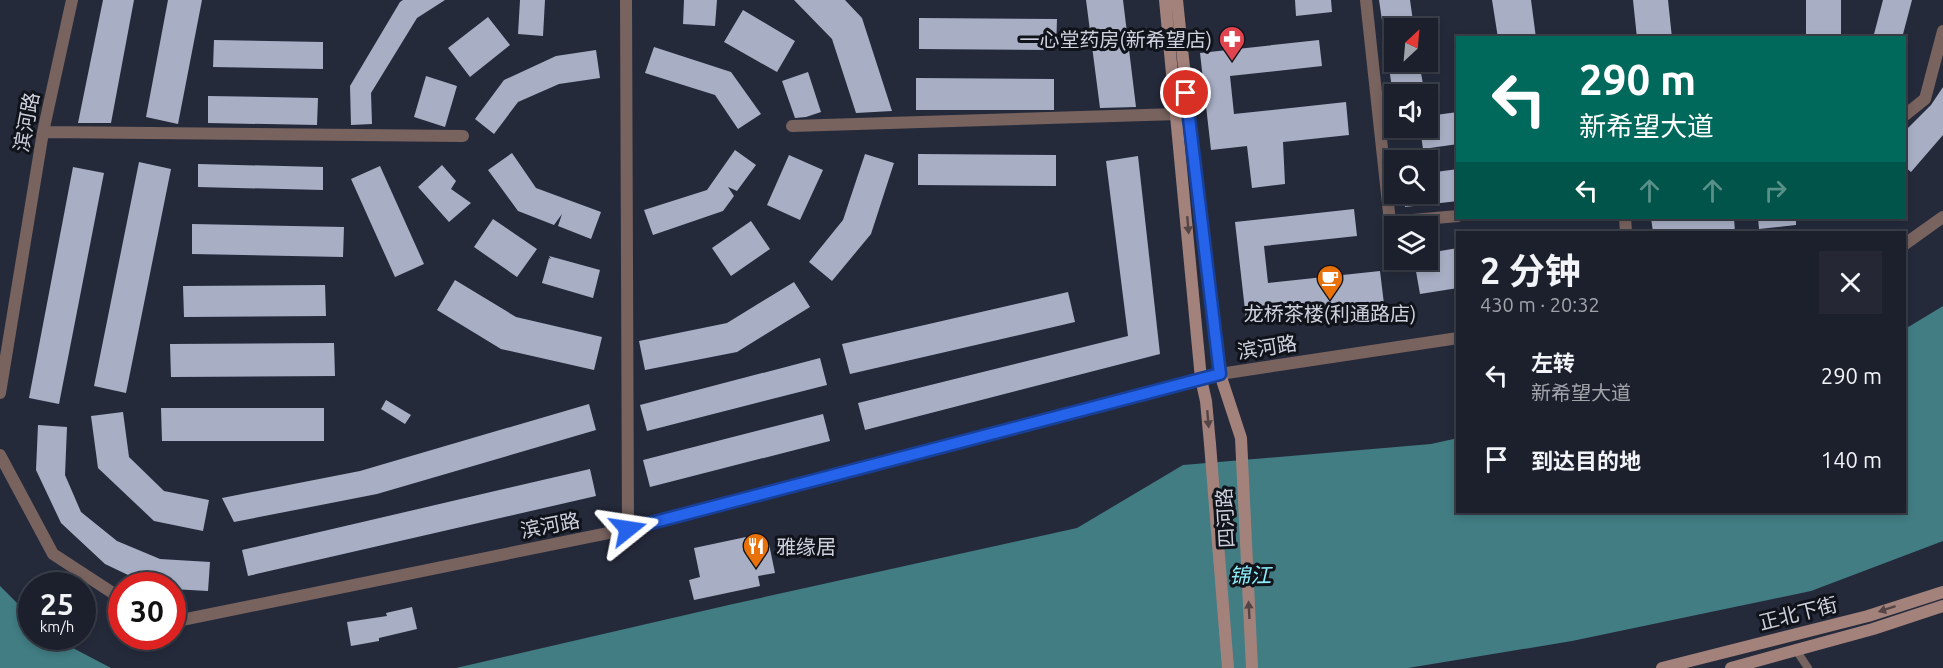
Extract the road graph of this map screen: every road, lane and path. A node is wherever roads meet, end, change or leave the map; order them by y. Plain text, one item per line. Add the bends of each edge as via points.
1 (72, 0) edge
2 (626, 0) edge
3 (1166, 0) edge
4 (1178, 0) edge
5 (1366, 0) edge
6 (1943, 31) edge
7 (1178, 114) junction
8 (1906, 114) edge
9 (792, 126) dead end
10 (43, 132) junction
11 (463, 136) dead end
12 (1456, 216) edge
13 (1943, 217) edge
14 (1906, 243) edge
15 (1456, 338) edge
16 (1220, 374) junction
17 (1202, 379) junction
18 (0, 393) edge
19 (0, 455) edge
20 (628, 529) junction
21 (108, 590) edge
22 (1943, 592) edge
23 (1943, 606) edge
24 (186, 619) edge
25 (1796, 650) junction
26 (1228, 668) edge
27 (1252, 668) edge
28 (1662, 668) edge
29 (1731, 668) edge
30 (1808, 668) edge

1 - 10 street, 滨河路
2 - 20 street
3 - 7 street, 四河路
4 - 16 street, 四河路
5 - 12 street via 1390,222
6 - 8 street via 1925,99
7 - 9 street
7 -> 17 street, 四河路
10 - 11 street
10 - 18 street, 滨河路
13 - 14 street
15 - 16 street, 滨河路
16 - 17 street, 滨河路
27 -> 16 street, 四河路 via 1241,438
17 - 20 street, 滨河路
17 -> 26 street, 四河路
19 - 21 street via 53,554
20 - 24 street, 滨河路
22 -> 28 street, 正北下街 via 1868,616
23 - 25 street, 正北下街
25 - 29 street, 正北下街
25 - 30 lane

